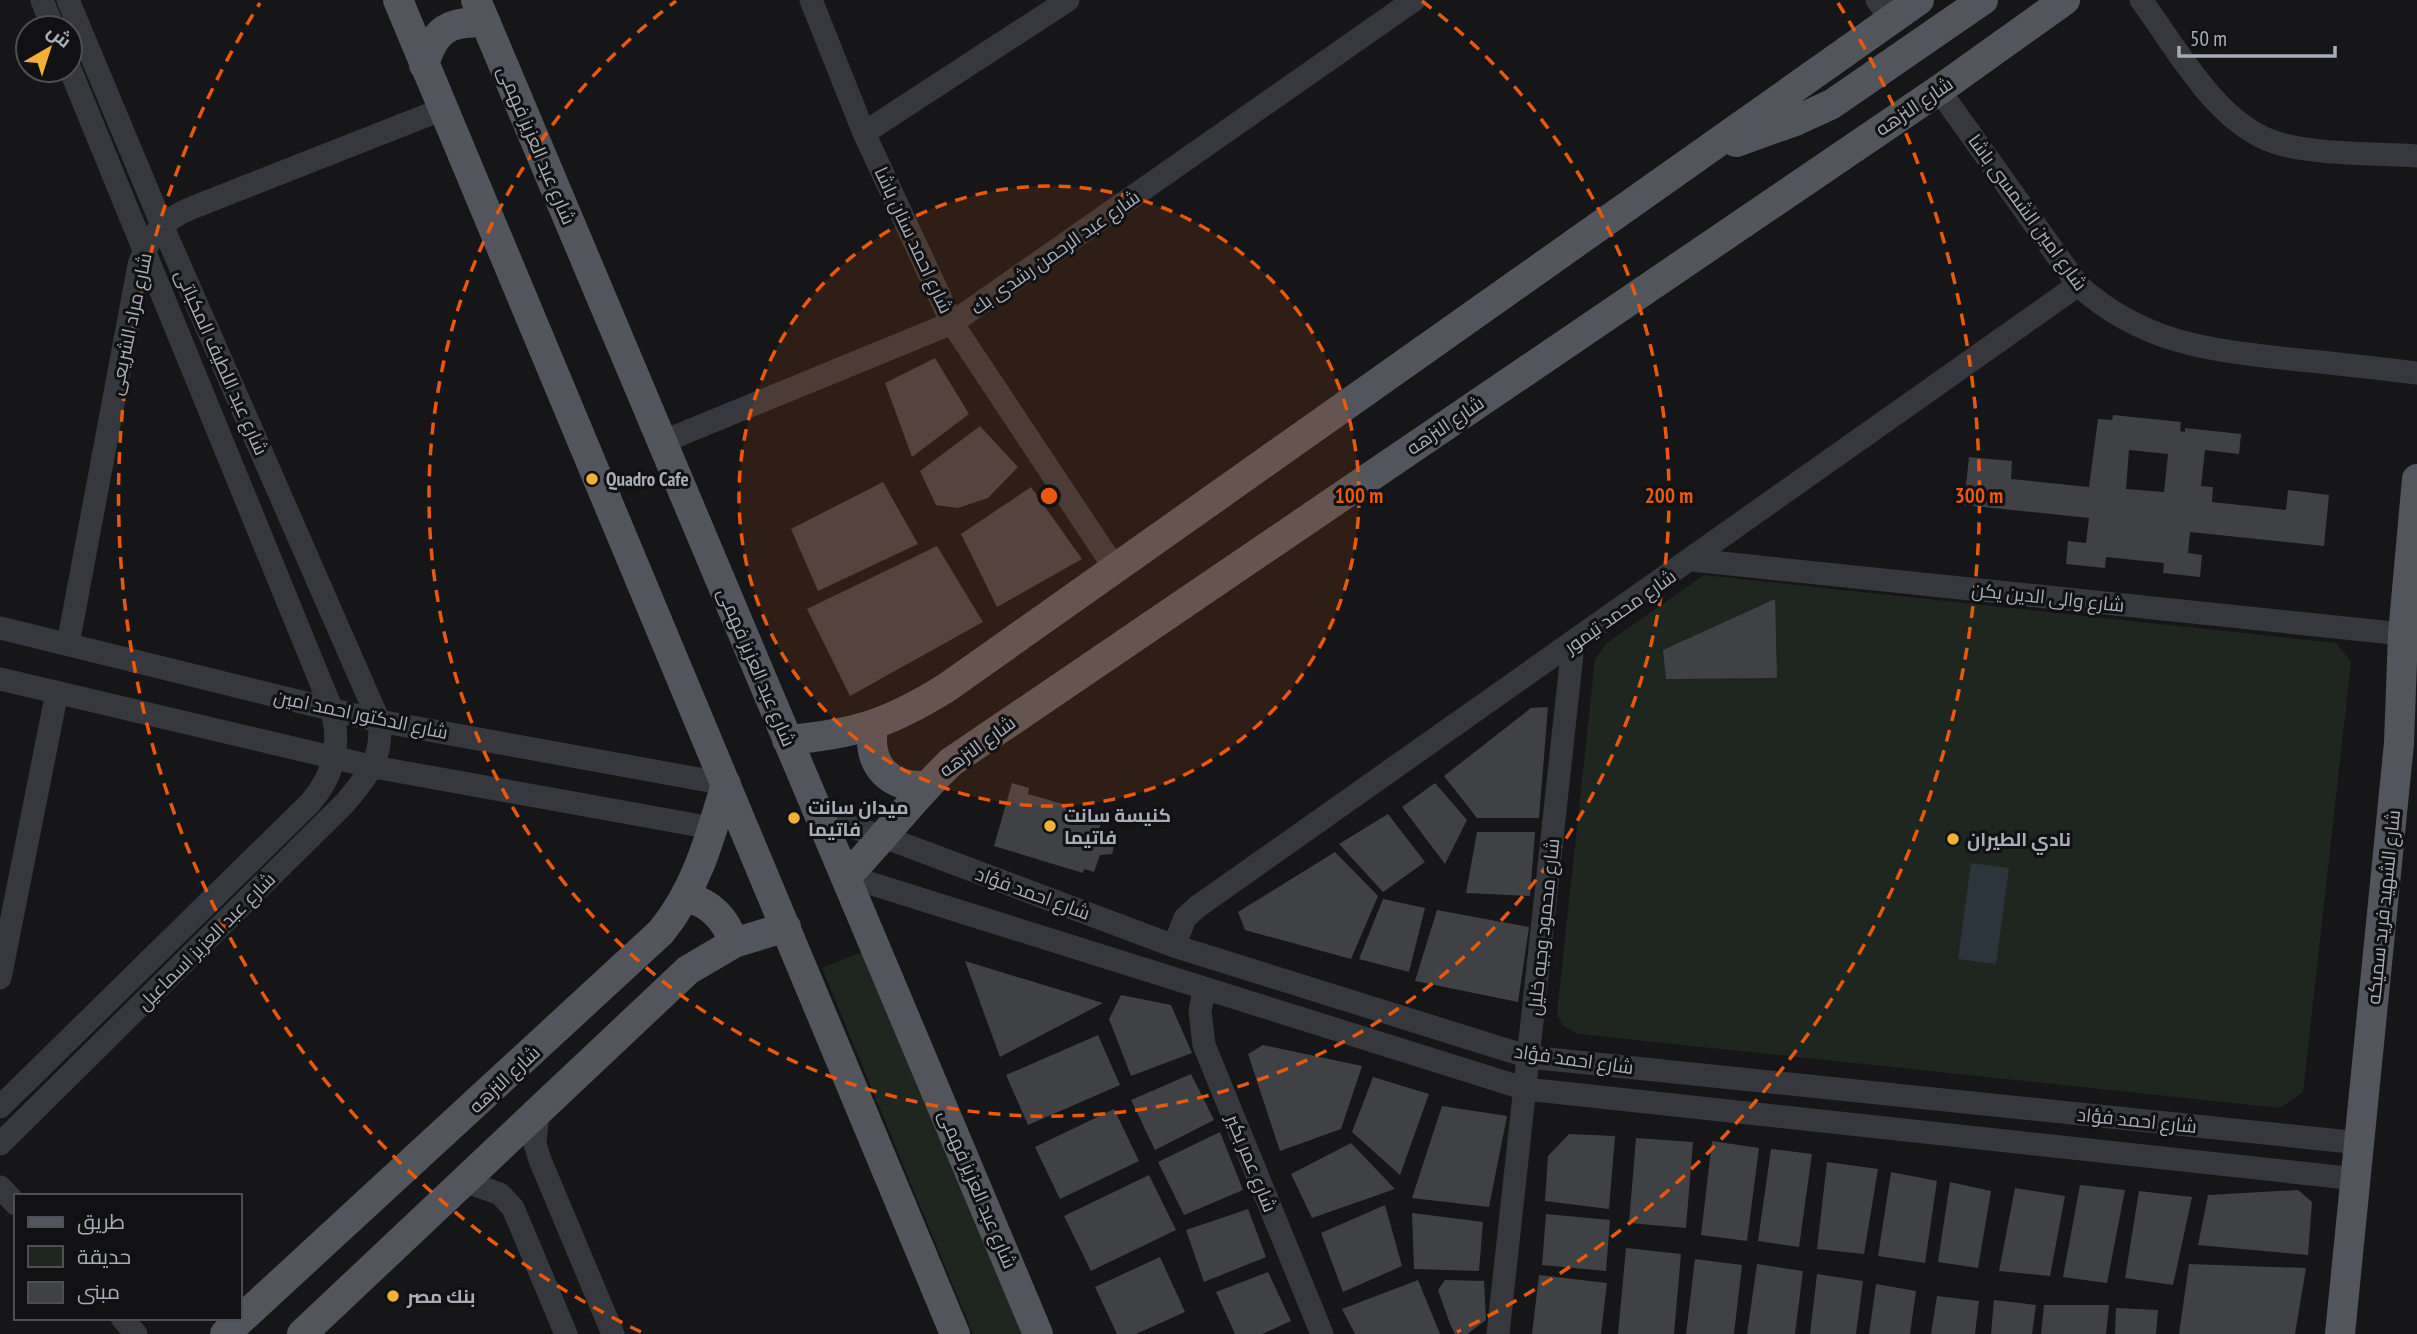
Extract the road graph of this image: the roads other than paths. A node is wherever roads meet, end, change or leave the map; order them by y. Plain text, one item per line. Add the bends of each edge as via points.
1 (68, 0) edge
2 (398, 0) edge
3 (811, 0) edge
4 (1068, 0) edge
5 (1414, 0) edge
6 (1919, 0) edge
7 (1983, 0) edge
8 (2065, 0) edge
9 (2141, 0) edge
10 (1039, 9) edge
11 (1885, 10) edge
12 (481, 12) edge
13 (424, 65) junction
14 (76, 84) edge
15 (1939, 90) junction
16 (443, 109) junction
17 (864, 133) junction
18 (1704, 152) junction
19 (2417, 156) edge
20 (162, 225) junction
21 (144, 251) junction
22 (2078, 285) junction
23 (952, 323) junction
24 (2417, 373) edge
25 (662, 442) junction
26 (2417, 479) edge
27 (1692, 560) junction
28 (1116, 570) junction
29 (2410, 627) edge
30 (0, 628) edge
31 (68, 645) junction
32 (1573, 645) junction
33 (0, 679) edge
34 (57, 692) junction
35 (332, 710) junction
36 (379, 721) junction
37 (873, 727) junction
38 (787, 740) junction
39 (335, 758) junction
40 (374, 767) junction
41 (726, 784) junction
42 (925, 786) junction
43 (822, 818) junction
44 (712, 828) junction
45 (884, 837) junction
46 (847, 876) junction
47 (687, 897) junction
48 (786, 928) junction
49 (734, 943) junction
50 (1174, 946) junction
51 (0, 978) edge
52 (1205, 990) junction
53 (1529, 1057) junction
54 (1526, 1089) junction
55 (0, 1107) edge
56 (538, 1111) junction
57 (2360, 1143) junction
58 (0, 1144) edge
59 (2357, 1180) junction
60 (464, 1181) junction
61 (0, 1187) edge
62 (14, 1202) edge
63 (242, 1318) edge
64 (124, 1320) edge
65 (240, 1320) edge
66 (136, 1334) edge
67 (225, 1334) edge
68 (302, 1334) edge
69 (566, 1334) edge
70 (612, 1334) edge
71 (955, 1334) edge
72 (1038, 1334) edge
73 (1322, 1334) edge
74 (1498, 1334) edge
75 (2340, 1334) edge

1 - 20 street, شارع عبد اللطيف المكباتى
2 - 13 main road
3 - 17 street, شارع احمد سنان باشا
4 - 10 street
5 - 23 street, شارع عبد الرحمن رشدى بك
6 - 11 main road
7 - 18 main road via 1832,104
8 - 15 main road, شارع النزهه
9 - 19 street via 2216,101 2253,133 2299,147
10 - 17 street
11 - 18 main road
12 - 13 main road via 444,29 430,44
12 - 25 main road, شارع عبد العزيز فهمى
13 - 16 main road
14 - 21 street, شارع عبد اللطيف المكباتى
15 - 22 street, شارع امين الشمسى باشا
15 - 42 main road, شارع النزهه via 991,734
16 - 20 street, شارع مراد الشريعى via 189,209
16 - 41 main road
17 - 23 street, شارع احمد سنان باشا
18 - 28 main road
20 - 21 street, شارع مراد الشريعى
20 - 36 street, شارع عبد اللطيف المكباتى
21 - 31 street, شارع مراد الشريعى
21 - 35 street, شارع عبد اللطيف المكباتى
22 - 24 street, شارع امين الشمسى باشا via 2102,307 2134,326 2207,350
22 - 27 street, شارع محمد تيمور
23 - 25 street, شارع عبد الرحمن رشدى بك
23 - 28 street, شارع احمد سنان باشا
25 - 38 main road, شارع عبد العزيز فهمى
26 - 29 main road, شارع الشهيد فريد سميكه
27 - 29 street, شارع والى الدين يكن
27 - 32 street, شارع محمد تيمور
28 - 37 main road via 946,688
29 - 57 main road, شارع الشهيد فريد سميكه
30 - 31 street, شارع الدكتور احمد امين
31 - 35 street, شارع الدكتور احمد امين
32 - 50 street, شارع محمد تيمور via 1197,907 1181,924
32 - 53 street, شارع محمود وجيه خليل
33 - 34 street
34 - 39 street
34 - 51 street
35 - 36 street, شارع الدكتور احمد امين
35 - 39 street, شارع عبد العزيز اسماعيل
36 - 40 street via 381,745
36 - 41 street, شارع الدكتور احمد امين
37 - 38 main road
37 - 42 main road via 873,760 882,773 896,783
38 - 43 main road, شارع عبد العزيز فهمى
39 - 40 street
39 - 55 street, شارع عبد العزيز اسماعيل via 330,775 310,803
40 - 44 street
40 - 58 street, شارع عبد العزيز اسماعيل via 328,820
41 - 44 main road, شارع النزهه
41 - 48 main road
42 - 45 main road, شارع النزهه
43 - 45 street, شارع احمد فؤاد
43 - 46 main road, شارع عبد العزيز فهمى
44 - 47 main road, شارع النزهه
45 - 46 main road, شارع النزهه
45 - 50 street, شارع احمد فؤاد
46 - 52 street, شارع احمد فؤاد
46 - 72 main road, شارع عبد العزيز فهمى
47 - 49 main road via 714,910
47 - 63 main road, شارع النزهه via 637,957
48 - 49 main road
48 - 71 main road
49 - 56 main road via 688,970
50 - 53 street, شارع احمد فؤاد
52 - 54 street, شارع احمد فؤاد
52 - 73 street, شارع عمر بكير via 1200,1012 1204,1045
53 - 54 street, شارع محمود وجيه خليل
53 - 57 street, شارع احمد فؤاد
54 - 59 street, شارع احمد فؤاد
54 - 74 street, شارع محمود وجيه خليل
56 - 60 main road
56 - 70 street via 535,1144 540,1160
57 - 59 main road, شارع الشهيد فريد سميكه
59 - 75 main road, شارع الشهيد فريد سميكه
60 - 68 main road
60 - 69 street via 500,1194 513,1208
61 - 62 street
64 - 66 street
65 - 67 main road, شارع النزهه

